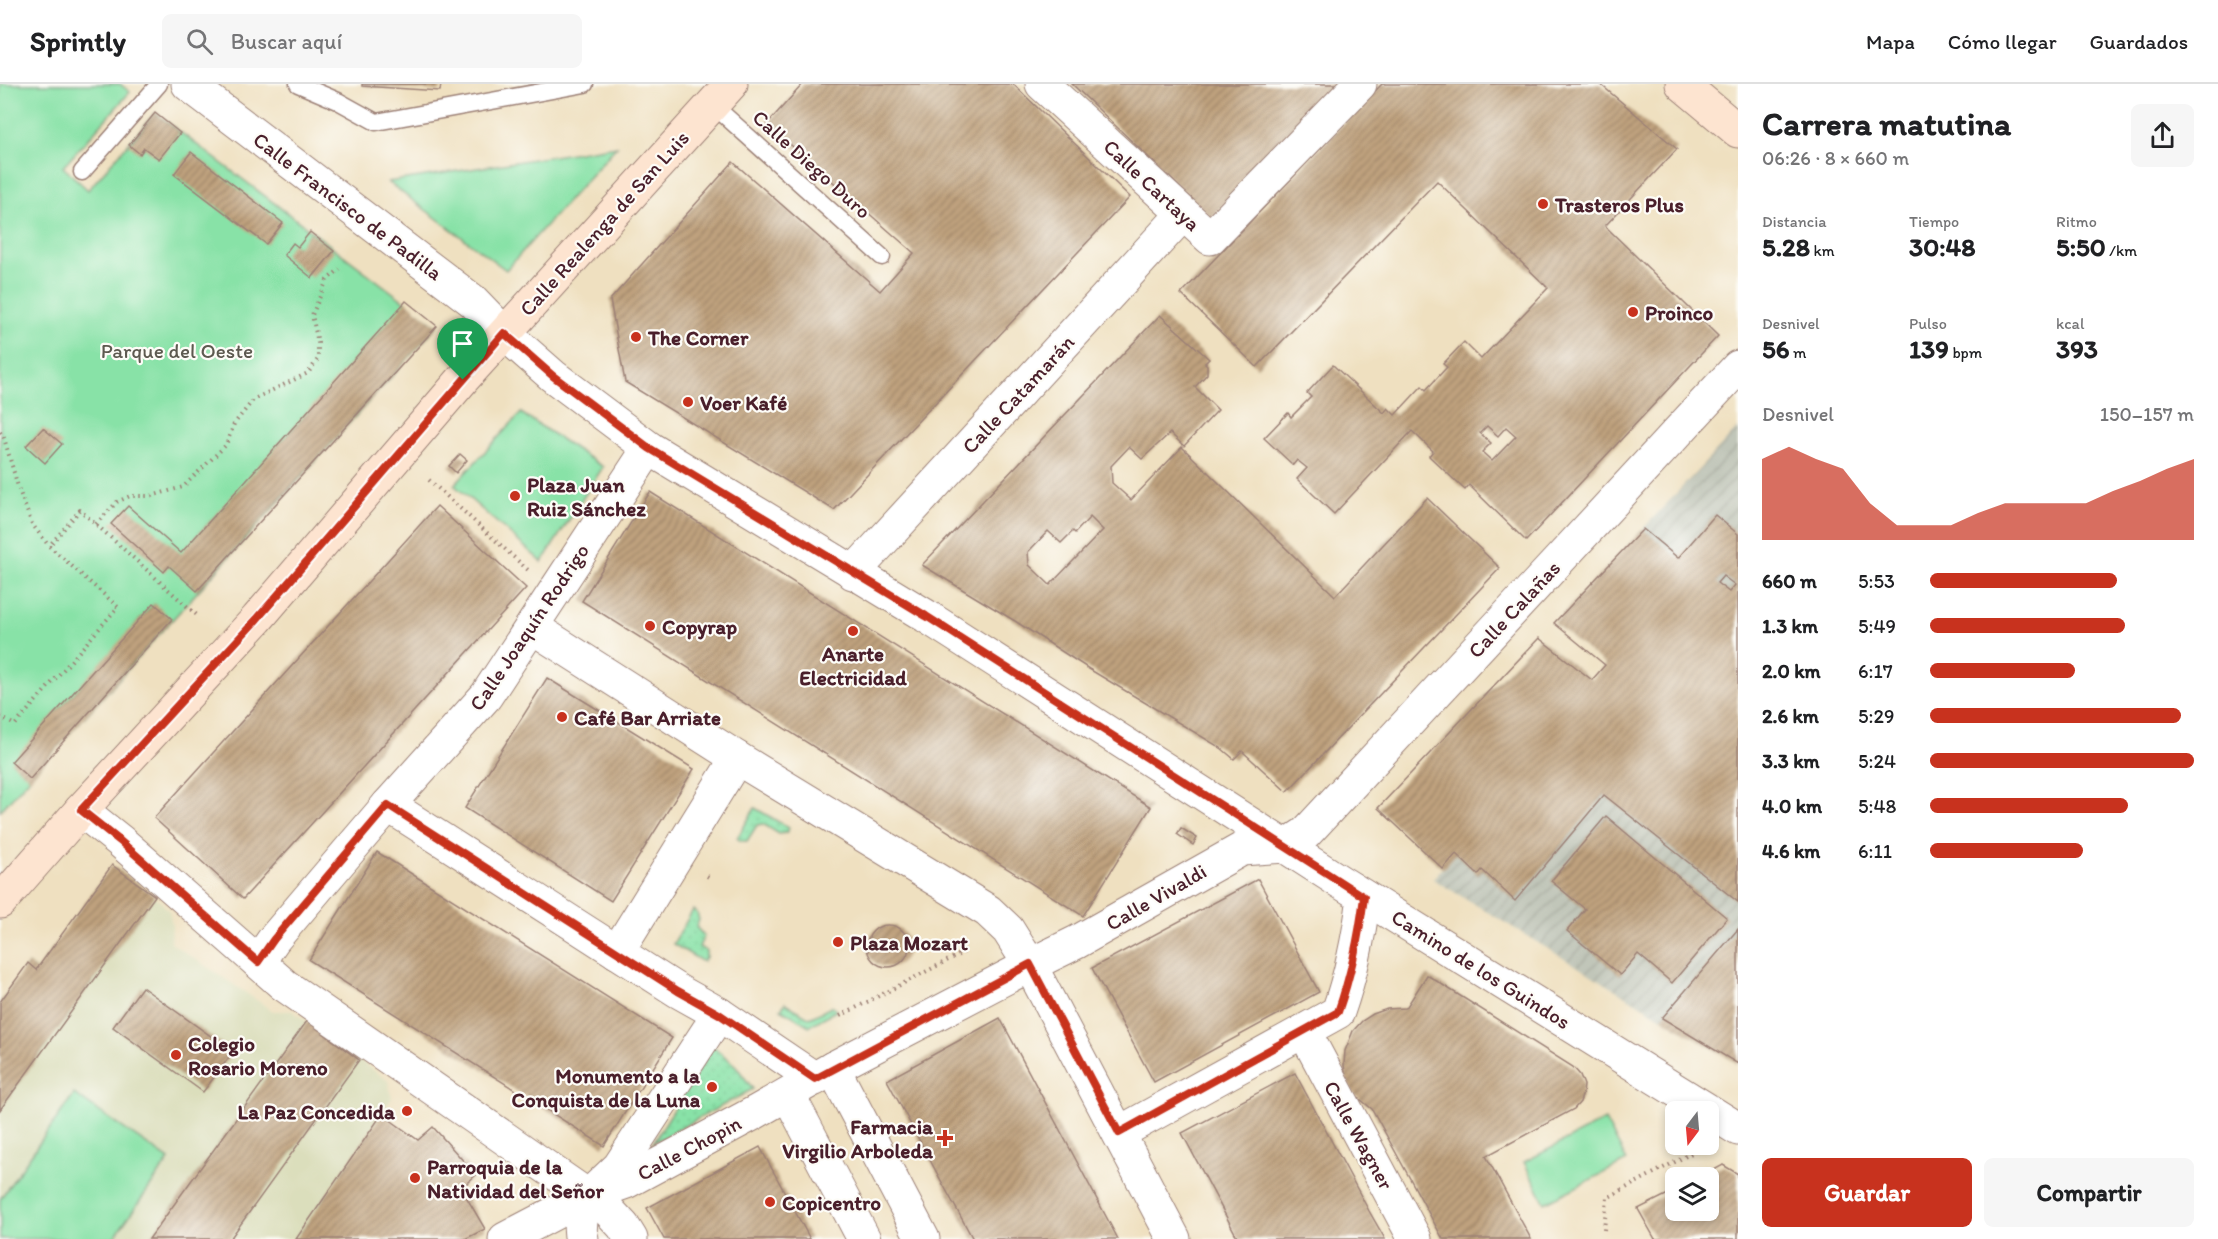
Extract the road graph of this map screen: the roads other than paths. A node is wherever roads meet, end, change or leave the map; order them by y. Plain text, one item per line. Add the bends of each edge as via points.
1 (159, 84) edge
2 (298, 84) edge
3 (585, 84) edge
4 (1042, 84) edge
5 (1360, 84) edge
6 (1682, 84) edge
7 (194, 86) edge
8 (721, 94) edge
9 (1738, 130) edge
10 (82, 172) dead end
11 (1184, 214) junction
12 (882, 257) dead end
13 (504, 333) junction
14 (1738, 367) edge
15 (649, 448) junction
16 (853, 573) junction
17 (532, 627) junction
18 (737, 758) junction
19 (388, 805) junction
20 (81, 810) junction
21 (1286, 846) junction
22 (1364, 897) junction
23 (0, 902) edge
24 (617, 952) junction
25 (258, 962) junction
26 (1030, 964) junction
27 (719, 1014) junction
28 (1304, 1031) junction
29 (812, 1080) junction
30 (1738, 1129) edge
31 (1119, 1133) junction
32 (587, 1196) junction
33 (505, 1239) edge
34 (582, 1239) edge
35 (631, 1239) edge
36 (864, 1239) edge
37 (922, 1239) edge
38 (1174, 1239) edge
39 (1415, 1239) edge

1 - 10 lane
2 - 3 lane via 376,122
4 - 11 street, Calle Cartaya
5 - 11 street, Calle Cartaya via 1210,238
6 - 9 street
7 - 13 street, Calle Francisco de Padilla via 473,301
8 - 12 lane, Calle Diego Duro
8 - 13 street, Calle Realenga de San Luis
11 - 16 street, Calle Catamarán
13 - 15 street, Camino de los Guindos via 553,376
13 - 20 street, Calle Realenga de San Luis via 257,619
14 - 21 street, Calle Calañas via 1306,833
15 - 16 street, Camino de los Guindos
15 - 17 street, Calle Joaquín Rodrigo
16 - 21 street, Camino de los Guindos
17 - 18 street
17 - 19 street, Calle Joaquín Rodrigo via 486,696
18 - 24 street
18 - 26 street via 988,911 1008,930
19 - 24 street
19 - 25 street, Calle Joaquín Rodrigo
20 - 23 street, Calle Realenga de San Luis
20 - 25 street
21 - 22 street, Camino de los Guindos
21 - 26 street, Calle Vivaldi via 1242,849 1077,942
22 - 28 street via 1360,930 1338,1012
22 - 30 street, Camino de los Guindos
24 - 27 street
25 - 32 street via 284,985
26 - 29 street
26 - 31 street
27 - 29 street
27 - 32 street, Calle Chopin via 619,1167
28 - 31 street
28 - 39 street, Calle Wagner
29 - 32 street, Calle Chopin via 626,1182
29 - 36 street
29 - 37 street
31 - 38 street
32 - 33 street, Calle Chopin
32 - 34 street via 581,1220
32 - 35 street via 613,1214

